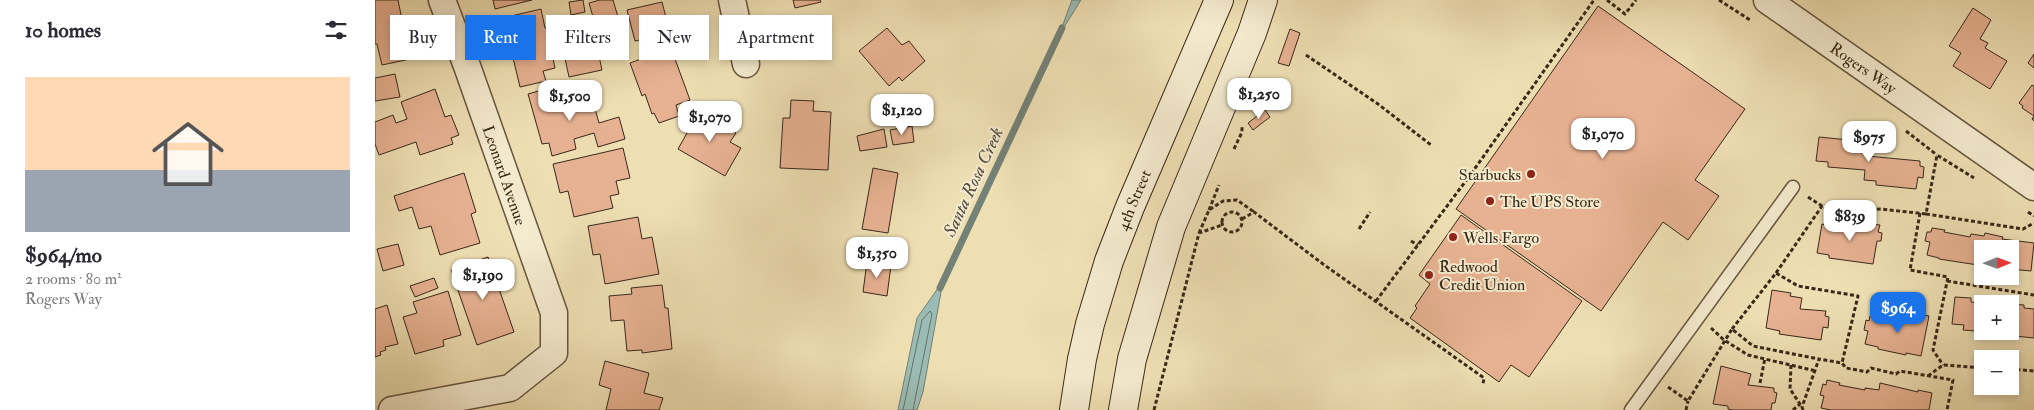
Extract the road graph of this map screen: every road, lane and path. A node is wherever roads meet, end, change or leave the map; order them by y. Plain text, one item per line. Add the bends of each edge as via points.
1 (442, 0) edge
2 (731, 0) edge
3 (1219, 0) edge
4 (1263, 0) edge
5 (1593, 0) edge
6 (1607, 0) edge
7 (1636, 0) edge
8 (1767, 0) edge
9 (1306, 55) dead end
10 (746, 64) dead end
11 (1431, 144) dead end
12 (1462, 168) dead end
13 (1471, 174) junction
14 (1977, 180) dead end
15 (1793, 187) dead end
16 (2030, 199) edge
17 (1254, 212) junction
18 (1370, 212) dead end
19 (1920, 213) junction
20 (1926, 214) junction
21 (2034, 216) edge
22 (1242, 219) junction
23 (2034, 223) edge
24 (1222, 225) junction
25 (1359, 229) dead end
26 (1199, 233) junction
27 (1411, 241) dead end
28 (1418, 246) junction
29 (1776, 273) junction
30 (1947, 281) junction
31 (2034, 295) edge
32 (1376, 301) junction
33 (1699, 317) junction
34 (1732, 329) junction
35 (1724, 340) junction
36 (1765, 358) junction
37 (1819, 360) junction
38 (1842, 363) junction
39 (1791, 365) junction
40 (1943, 365) junction
41 (1974, 367) edge
42 (2019, 370) edge
43 (1816, 371) junction
44 (2034, 371) edge
45 (1928, 376) junction
46 (1760, 382) dead end
47 (1483, 384) dead end
48 (1663, 386) dead end
49 (1688, 401) junction
50 (1802, 407) edge
51 (393, 410) edge
52 (1074, 410) edge
53 (1123, 410) edge
54 (1154, 410) edge
55 (1631, 410) edge
56 (1687, 410) edge
57 (1793, 410) edge
58 (1947, 410) edge

1 - 51 street, Leonard Avenue via 554,313 554,353 510,388
2 - 10 street
3 - 52 main road, 4th Street via 1109,261 1090,324
4 - 53 main road via 1171,227 1132,359
5 - 13 path
6 - 7 path via 1625,14
8 - 16 street, Rogers Way
9 - 11 path
12 - 13 path
13 - 28 path
14 - 20 path via 1937,155
15 - 33 lane
16 - 21 path
17 - 22 path
17 - 26 path via 1237,200 1223,201 1209,210
17 - 32 path
18 - 25 path
19 - 20 path
19 - 29 path via 1881,209 1850,211 1822,206
19 - 30 path via 1910,270 1948,277
20 - 23 path via 2023,229
22 - 24 path via 1239,214 1229,212 1224,216
22 - 24 path via 1242,226 1237,231 1230,232
24 - 26 path
26 - 54 path
27 - 28 path
28 - 32 path
29 - 34 path
29 - 38 path via 1798,286 1857,296
30 - 31 path
30 - 40 path via 1933,350
32 - 47 path via 1484,378
33 - 35 path
33 - 55 lane
34 - 35 path
34 - 37 path via 1753,346
35 - 36 path via 1748,355
35 - 49 path
36 - 39 path
36 - 46 path
37 - 38 path
37 - 43 path
38 - 45 path via 1846,368 1867,372 1871,368
39 - 43 path
39 - 50 path via 1789,389
40 - 41 path
40 - 45 path
42 - 44 path
43 - 50 path
45 - 58 path via 1953,380
48 - 49 path
49 - 56 path
50 - 57 path

